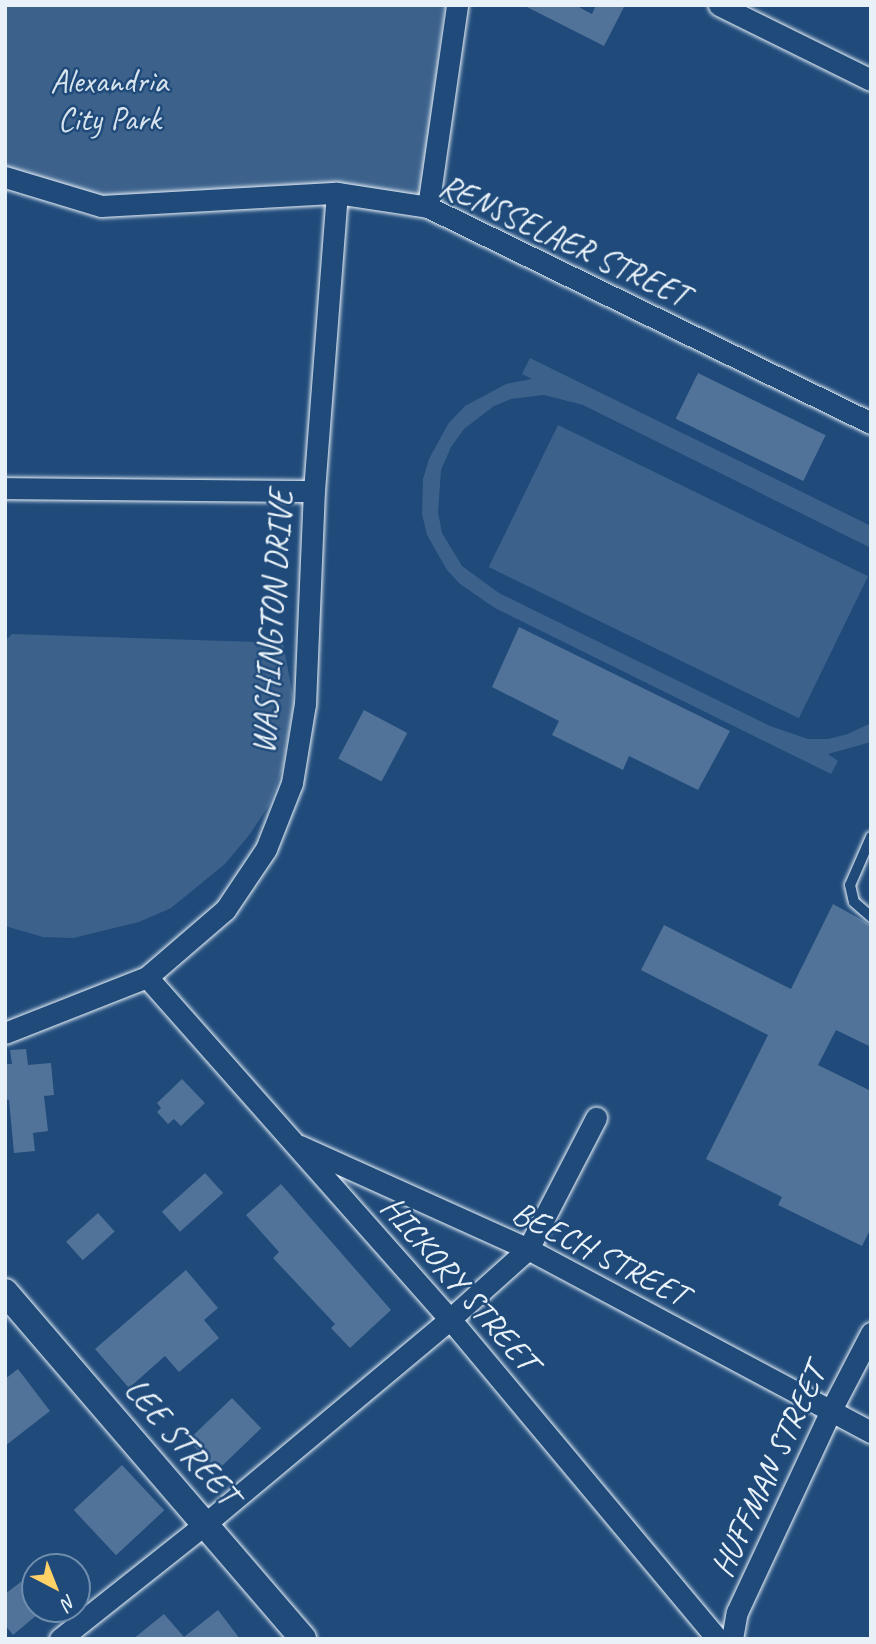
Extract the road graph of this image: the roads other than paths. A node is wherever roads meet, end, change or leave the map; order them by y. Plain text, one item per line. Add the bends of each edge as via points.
1 (457, 5) edge
2 (719, 5) edge
3 (871, 80) edge
4 (5, 177) edge
5 (337, 193) junction
6 (428, 207) junction
7 (871, 423) edge
8 (5, 488) edge
9 (314, 491) junction
10 (871, 837) edge
11 (871, 917) edge
12 (147, 977) junction
13 (5, 1033) edge
14 (596, 1118) dead end
15 (294, 1143) junction
16 (528, 1249) junction
17 (5, 1292) edge
18 (450, 1319) junction
19 (871, 1333) edge
20 (831, 1410) junction
21 (871, 1432) edge
22 (205, 1524) junction
23 (60, 1639) edge
24 (303, 1639) edge
25 (718, 1639) edge
26 (732, 1639) edge

1 - 6 street
2 - 3 street
4 - 5 street, RENSSELAER STREET via 100,206
5 - 6 street, RENSSELAER STREET
5 - 9 street, WASHINGTON DRIVE
6 - 7 street, RENSSELAER STREET
8 - 9 street
9 - 12 street, WASHINGTON DRIVE via 305,704 292,783 267,849 225,910
10 - 11 lane via 850,885 853,902
12 - 13 street, WASHINGTON DRIVE
12 - 15 street, HICKORY STREET
14 - 16 street
15 - 16 street, BEECH STREET
15 - 18 street, HICKORY STREET
16 - 18 street
16 - 20 street, BEECH STREET
17 - 22 street, LEE STREET
18 - 22 street
18 - 25 street, HICKORY STREET
19 - 20 street, HUFFMAN STREET
20 - 21 street, BEECH STREET
20 - 26 street, HUFFMAN STREET via 737,1612
22 - 23 street
22 - 24 street, LEE STREET

